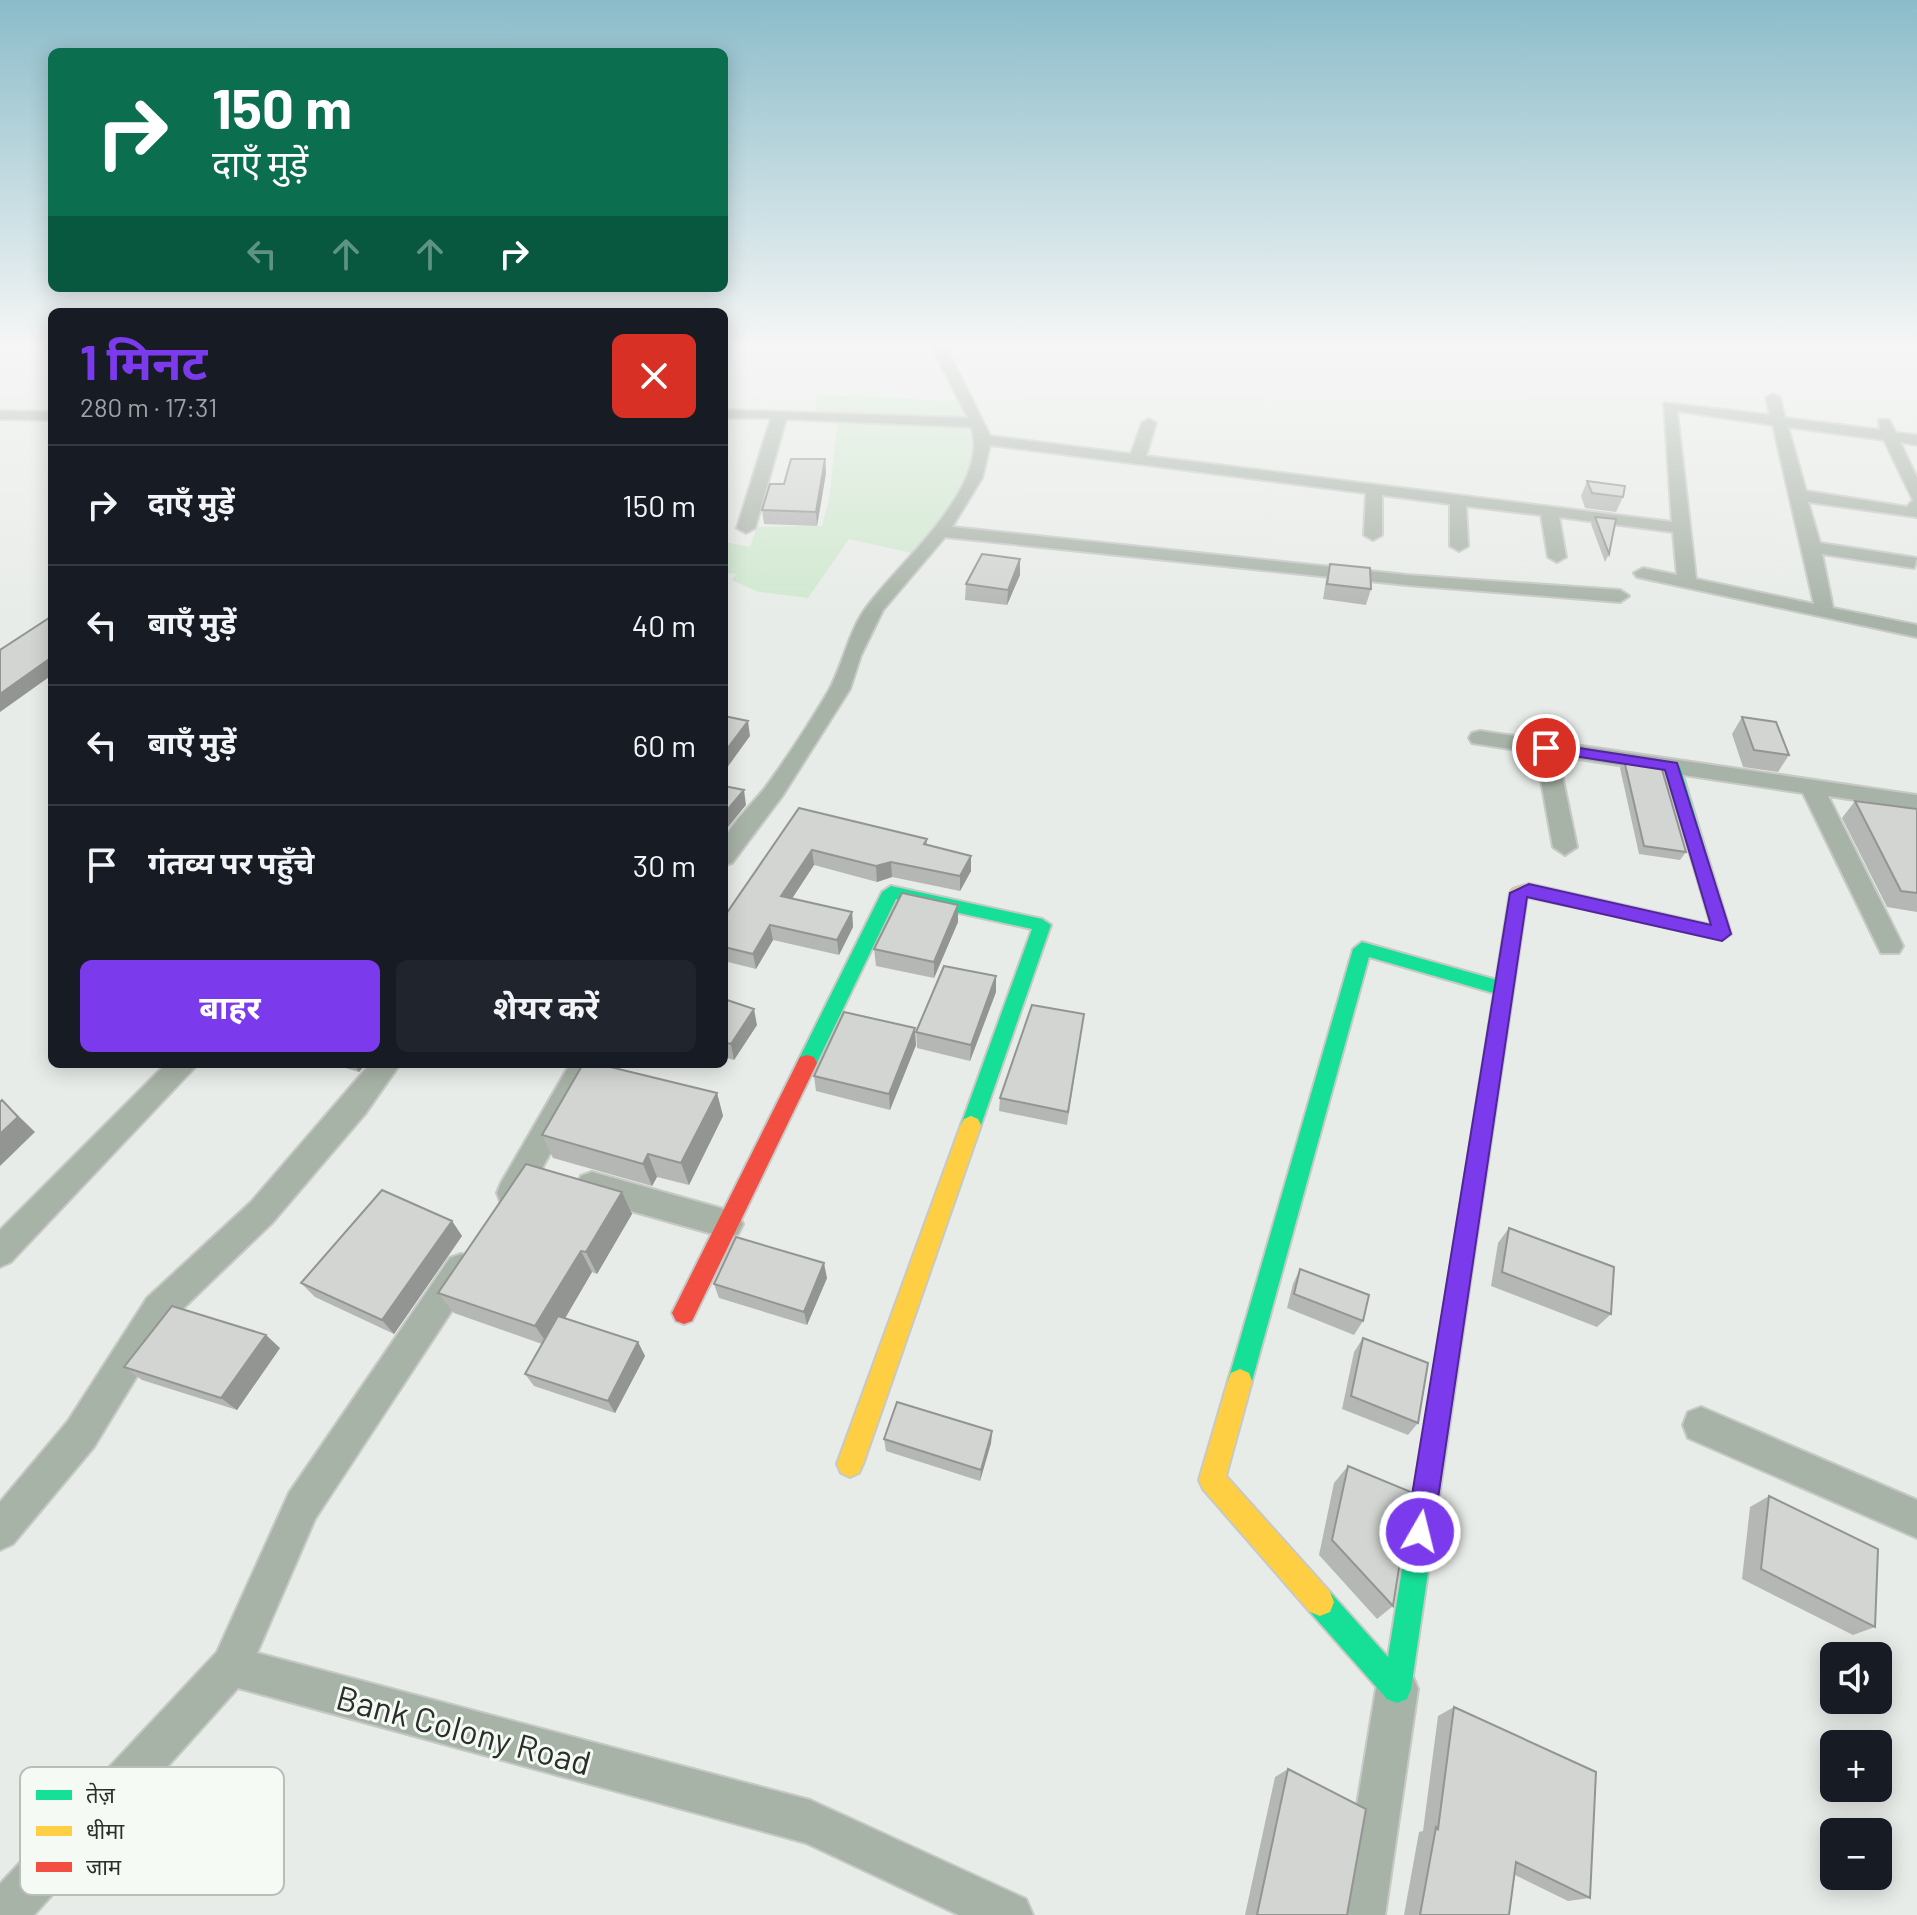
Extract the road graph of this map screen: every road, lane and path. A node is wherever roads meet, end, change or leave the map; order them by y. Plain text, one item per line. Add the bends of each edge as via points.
1 (773, 436) edge
2 (980, 436) edge
3 (1005, 436) edge
4 (1145, 436) edge
5 (1672, 436) edge
6 (1782, 436) edge
7 (1890, 436) edge
8 (1892, 436) edge
9 (1917, 440) edge
10 (1137, 459) junction
11 (1374, 489) junction
12 (1798, 495) junction
13 (1917, 496) edge
14 (1458, 500) junction
15 (1917, 504) edge
16 (1549, 511) junction
17 (746, 528) dead end
18 (1683, 528) junction
19 (941, 531) junction
20 (1373, 535) dead end
21 (1459, 546) dead end
22 (1812, 547) junction
23 (1557, 557) dead end
24 (1914, 563) dead end
25 (1643, 573) dead end
26 (1687, 583) junction
27 (1620, 596) dead end
28 (1825, 612) junction
29 (1917, 631) edge
30 (1480, 738) dead end
31 (1546, 748) junction
32 (1672, 766) junction
33 (1812, 787) junction
34 (1917, 802) edge
35 (1565, 847) dead end
36 (728, 852) edge
37 (1890, 946) dead end
38 (1504, 989) junction
39 (180, 1068) edge
40 (383, 1068) edge
41 (583, 1068) edge
42 (529, 1168) junction
43 (727, 1224) junction
44 (0, 1252) edge
45 (684, 1313) dead end
46 (1701, 1425) dead end
47 (850, 1464) dead end
48 (1917, 1519) edge
49 (0, 1531) edge
50 (231, 1666) junction
51 (1397, 1689) junction
52 (139, 1767) edge
53 (21, 1895) edge
54 (3, 1915) edge
55 (1010, 1915) edge
56 (1362, 1915) edge

1 - 17 street
2 - 19 street via 977,470
3 - 10 street
4 - 10 street
5 - 18 street
6 - 12 street
7 - 13 street
8 - 9 street
10 - 11 street
11 - 14 street
11 - 20 street
12 - 15 street via 1911,513
12 - 22 street
14 - 16 street
14 - 21 street
16 - 18 street
16 - 23 street
18 - 26 street
19 - 27 street via 1407,580
19 - 36 street via 875,608 840,689
22 - 24 street
22 - 28 street
25 - 26 street
26 - 28 street
28 - 29 street
30 - 31 street
31 - 32 street
31 - 35 street
32 - 33 street
32 - 38 street via 1722,934 1529,890 1519,893
33 - 34 street
33 - 37 street
38 - 51 street
38 - 51 street via 1362,949 1212,1480
39 - 44 street
40 - 49 street via 262,1212 159,1309 81,1434
41 - 42 street
42 - 43 street
42 - 50 street via 302,1506
43 - 45 street
43 - 47 street via 891,892 1042,925
46 - 48 street
50 - 52 street
50 - 55 street, Bank Colony Road via 810,1822
51 - 56 street
53 - 54 street

